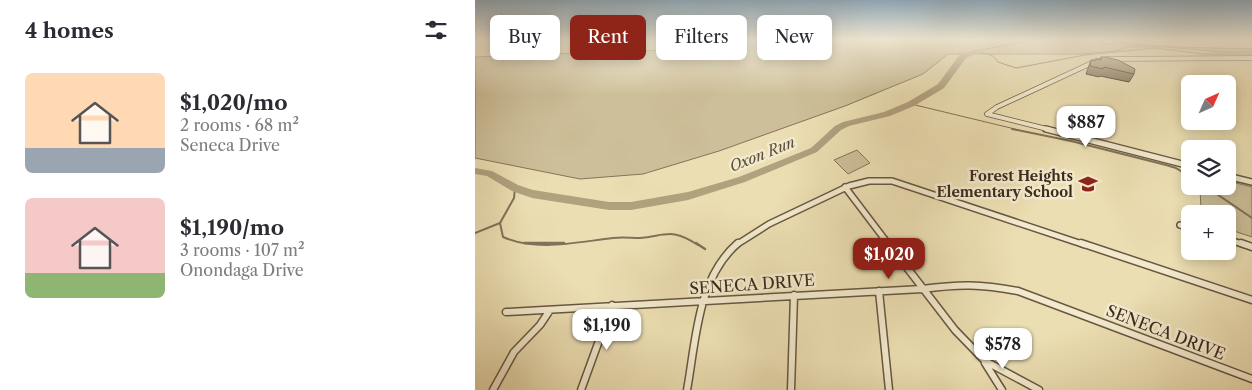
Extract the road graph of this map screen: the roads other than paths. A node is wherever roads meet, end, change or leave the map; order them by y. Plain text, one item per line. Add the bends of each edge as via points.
1 (1126, 58) edge
2 (1181, 164) edge
3 (1236, 178) edge
4 (1252, 182) edge
5 (845, 187) junction
6 (1236, 242) edge
7 (1252, 247) edge
8 (922, 289) junction
9 (879, 291) junction
10 (795, 295) junction
11 (1252, 300) edge
12 (705, 302) junction
13 (612, 305) junction
14 (550, 310) junction
15 (506, 312) dead end
16 (985, 361) junction
17 (1252, 379) edge
18 (493, 390) edge
19 (581, 390) edge
20 (687, 390) edge
21 (791, 390) edge
22 (889, 390) edge
23 (1002, 390) edge
24 (1039, 390) edge

1 - 2 street via 1100,60 1082,66 987,114
3 - 4 street
5 - 8 street
5 - 11 street via 869,180 892,181
5 - 12 street via 729,250 710,279
6 - 7 street
8 - 9 street, SENECA DRIVE
8 - 16 street
8 - 17 street, SENECA DRIVE via 986,284 1018,292
9 - 10 street, SENECA DRIVE
9 - 22 street
10 - 12 street, SENECA DRIVE
10 - 21 street
12 - 13 street, SENECA DRIVE
12 - 20 street
13 - 14 street, SENECA DRIVE
13 - 19 street
14 - 15 street, SENECA DRIVE
14 - 18 street via 514,352
16 - 23 street
16 - 24 street

